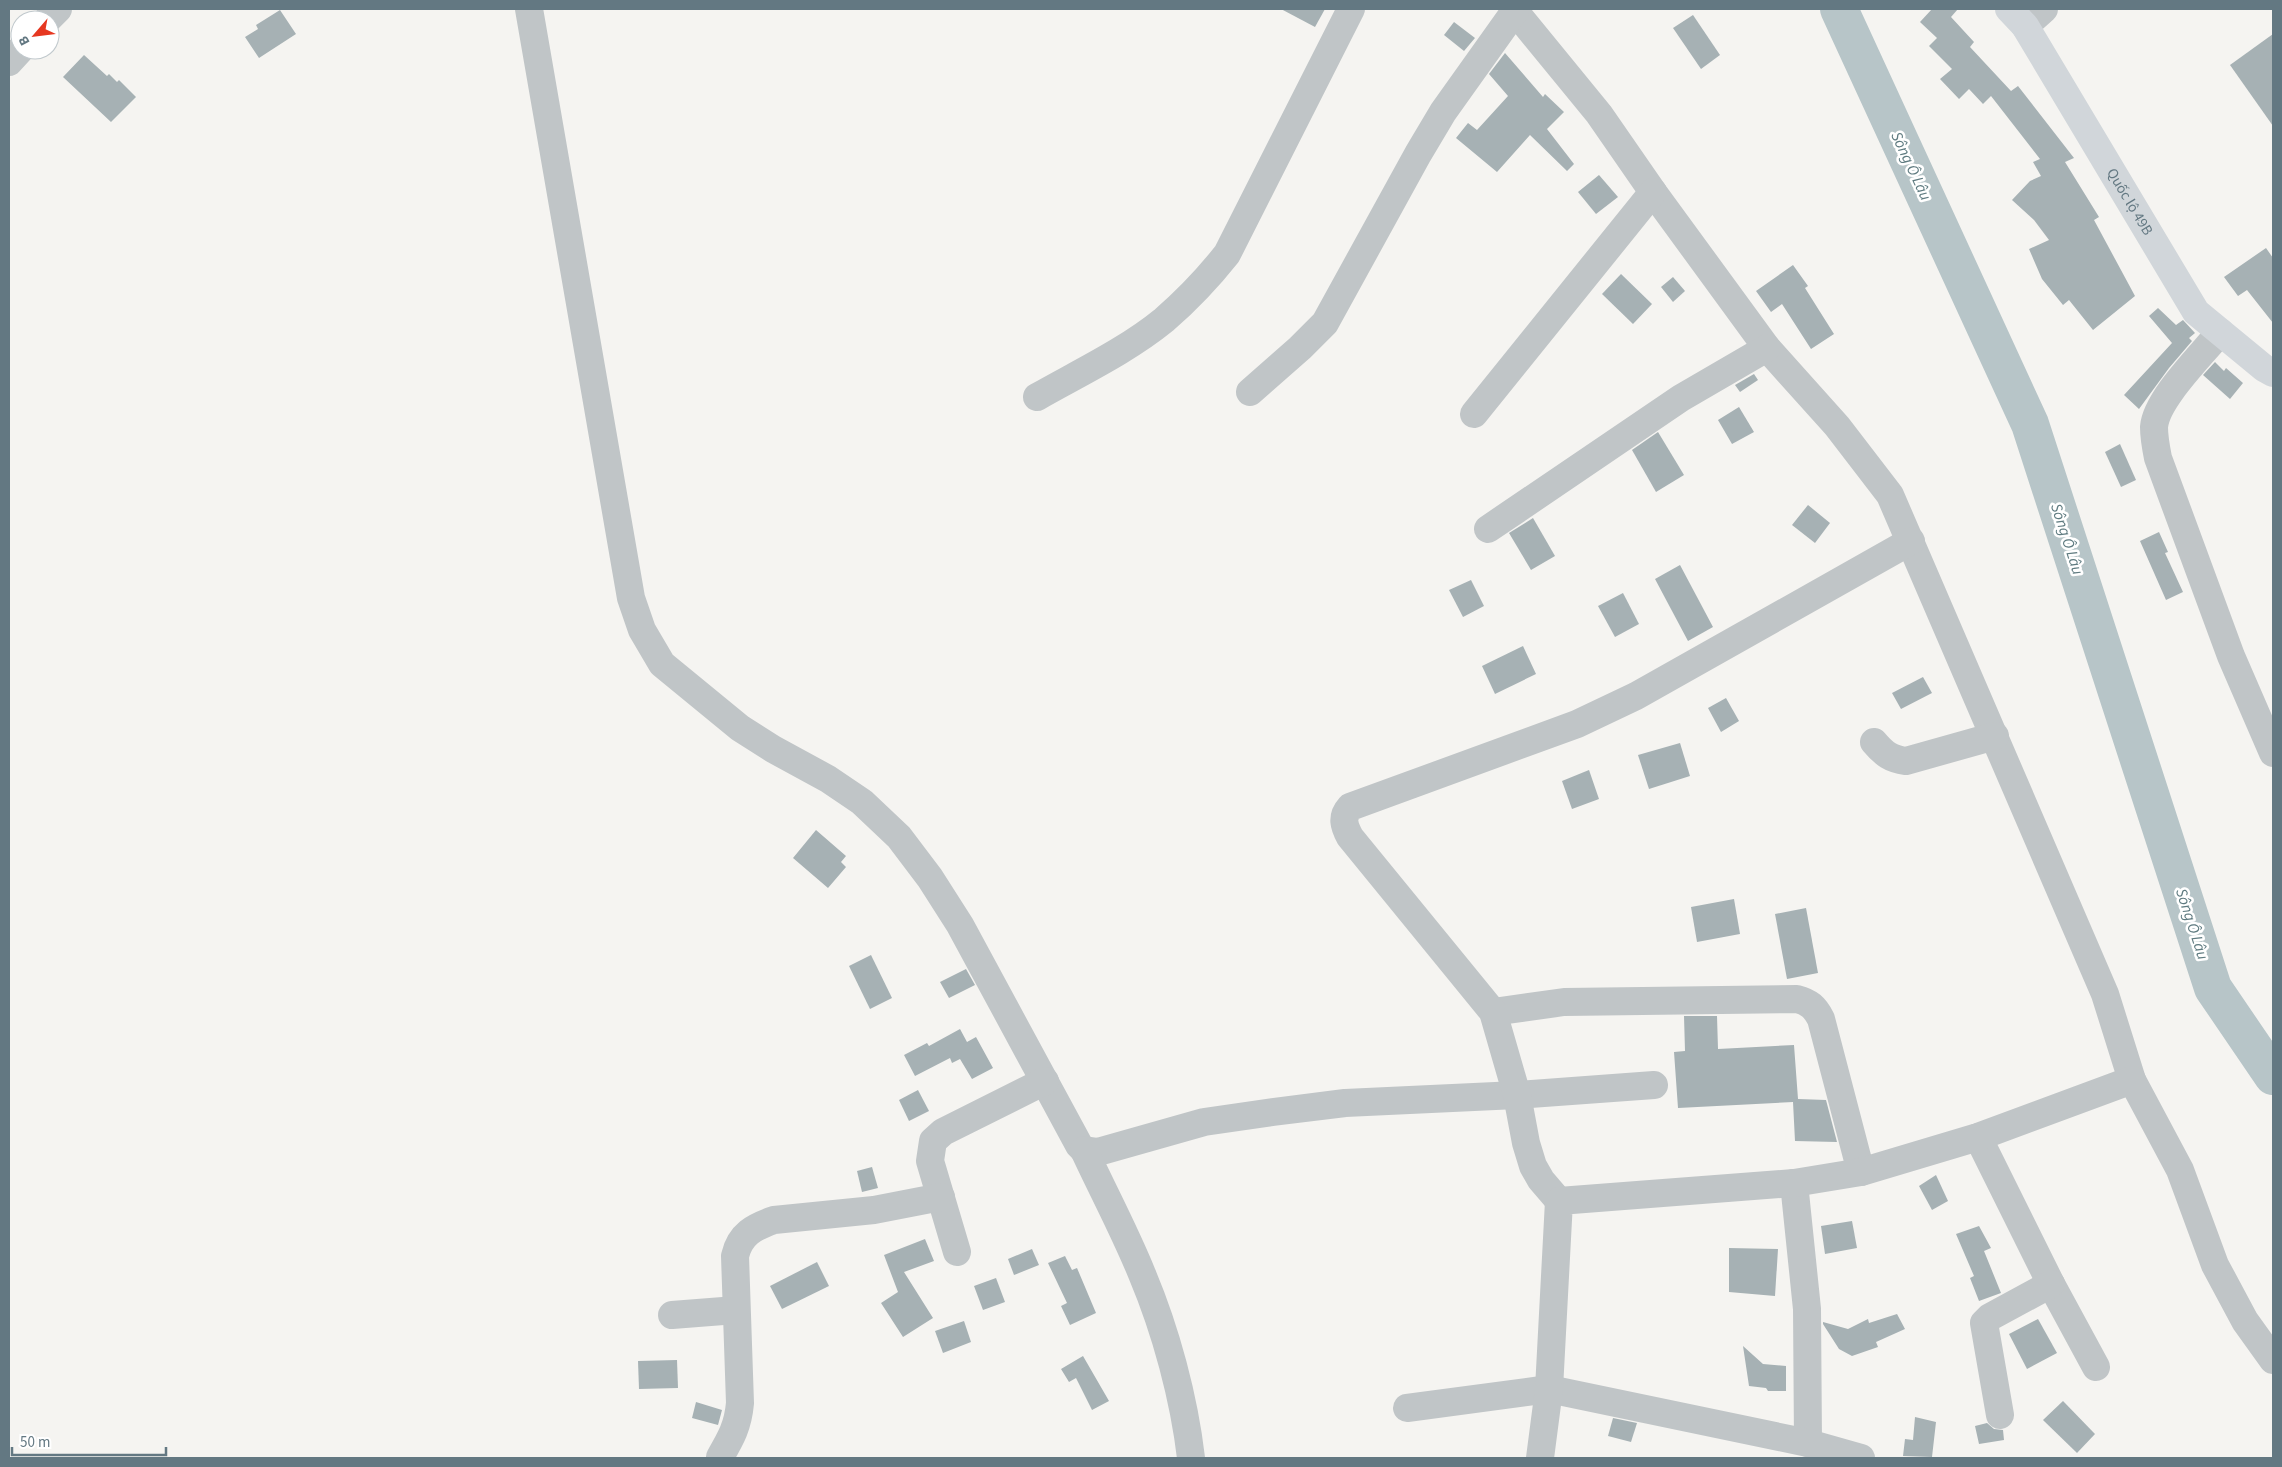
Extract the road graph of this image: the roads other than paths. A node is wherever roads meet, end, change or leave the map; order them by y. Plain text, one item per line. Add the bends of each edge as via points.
1 (529, 9) edge
2 (1351, 9) edge
3 (1514, 10) edge
4 (2026, 14) edge
5 (1653, 192) junction
6 (2220, 332) junction
7 (1767, 348) junction
8 (2273, 373) edge
9 (1250, 392) dead end
10 (1036, 397) dead end
11 (1474, 414) dead end
12 (1488, 529) dead end
13 (1911, 541) junction
14 (1995, 736) junction
15 (1874, 742) dead end
16 (2273, 753) edge
17 (1492, 1012) junction
18 (2132, 1080) junction
19 (1046, 1081) junction
20 (1654, 1085) dead end
21 (1517, 1095) junction
22 (1978, 1137) junction
23 (1084, 1150) junction
24 (1861, 1172) junction
25 (1794, 1182) junction
26 (941, 1197) junction
27 (1558, 1201) junction
28 (957, 1252) dead end
29 (2051, 1284) junction
30 (736, 1310) junction
31 (672, 1315) dead end
32 (2273, 1360) edge
33 (2096, 1367) dead end
34 (1549, 1390) junction
35 (1408, 1408) dead end
36 (2000, 1415) dead end
37 (1808, 1443) junction
38 (720, 1457) edge
39 (1191, 1458) edge
40 (1540, 1458) edge
41 (1861, 1458) edge

1 - 19 street via 631,598 642,630 662,664 708,703 740,728 862,802 899,837 960,925
2 - 10 street via 1227,254 1215,269 1162,321 1126,346
3 - 5 street via 1599,114
3 - 9 street via 1423,145 1325,323
4 - 6 main road, Quốc lộ 49B via 2196,312
5 - 7 street
5 - 11 street
6 - 8 main road, Quốc lộ 49B
6 - 16 street via 2164,400 2154,427 2155,444 2231,656
7 - 12 street via 1673,403
7 - 13 street via 1837,426 1890,495
13 - 14 street
13 - 17 street via 1605,712 1350,807 1343,820 1350,837
14 - 15 street via 1906,761 1888,756
14 - 18 street via 2105,994
17 - 21 street
17 - 24 street via 1564,1002 1806,1001 1821,1018
18 - 22 street
18 - 32 street via 2180,1170 2215,1265 2245,1320
19 - 23 street via 1078,1145
19 - 26 street via 943,1132 933,1141 930,1161
20 - 21 street
21 - 23 street via 1346,1103 1273,1112 1204,1122 1098,1152
21 - 27 street via 1533,1166
22 - 24 street
22 - 29 street
23 - 39 street via 1142,1274 1157,1315 1187,1427
24 - 25 street
25 - 27 street
25 - 37 street via 1807,1309
26 - 28 street
26 - 30 street via 856,1212 774,1220 759,1225 737,1244
27 - 34 street
29 - 33 street
29 - 36 street via 1984,1323
30 - 31 street
30 - 38 street via 740,1403 735,1432
34 - 35 street
34 - 37 street
34 - 40 street
37 - 41 street

